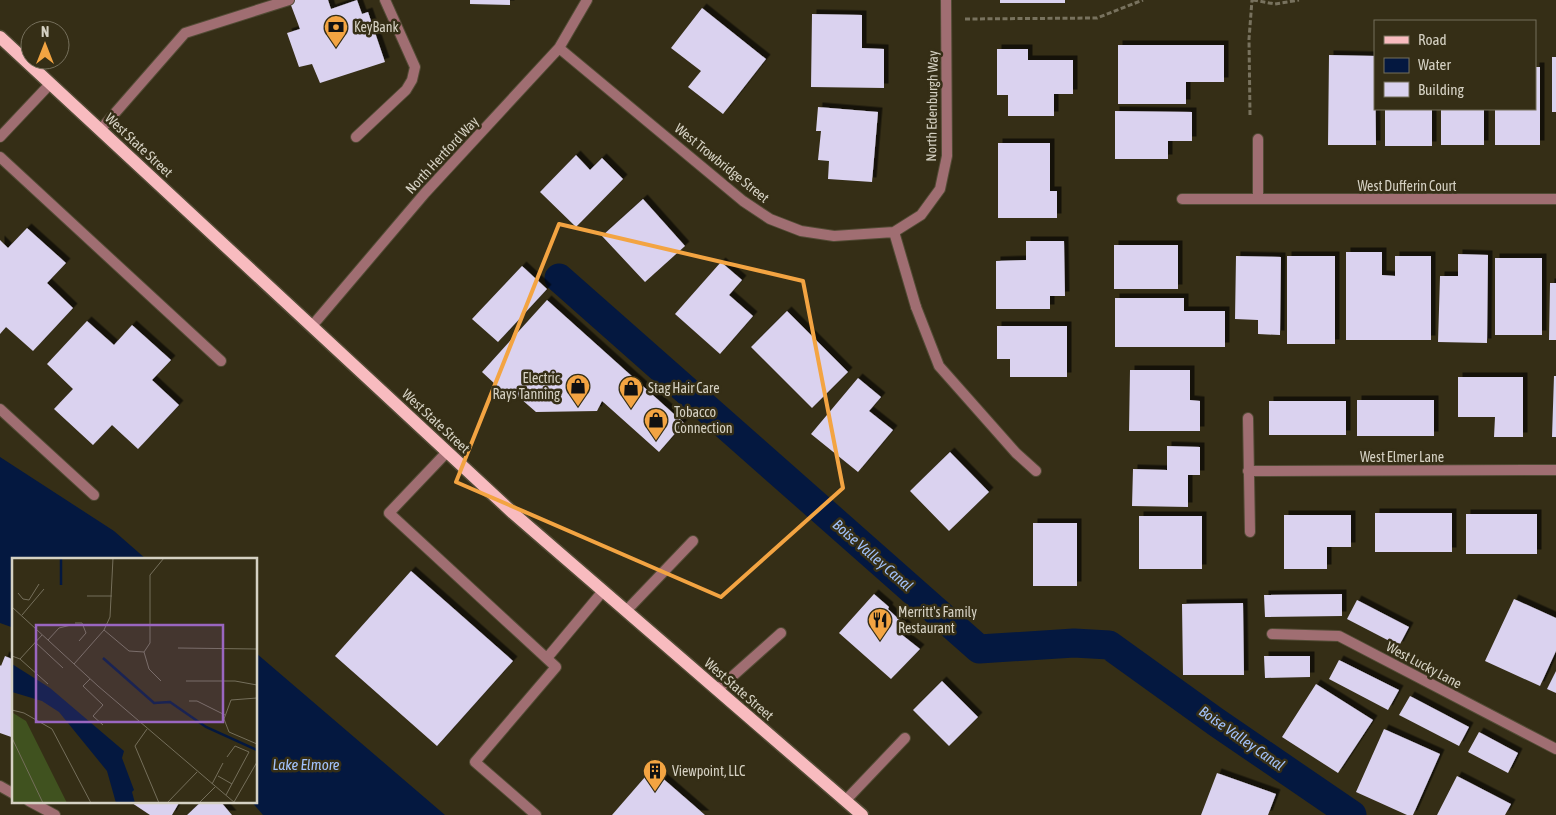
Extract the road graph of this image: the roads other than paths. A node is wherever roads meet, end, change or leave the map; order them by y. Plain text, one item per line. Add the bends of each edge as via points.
1 (289, 0) edge
2 (385, 0) edge
3 (588, 0) edge
4 (946, 0) edge
5 (0, 37) edge
6 (559, 48) junction
7 (50, 84) junction
8 (100, 129) junction
9 (0, 137) edge
10 (356, 137) dead end
11 (1258, 139) dead end
12 (0, 157) edge
13 (1182, 199) dead end
14 (1258, 199) junction
15 (1556, 199) edge
16 (894, 232) junction
17 (312, 326) junction
18 (221, 361) dead end
19 (0, 409) edge
20 (1248, 418) dead end
21 (447, 452) junction
22 (1556, 470) edge
23 (1248, 471) junction
24 (1036, 472) dead end
25 (94, 495) dead end
26 (1250, 532) dead end
27 (693, 541) dead end
28 (603, 591) junction
29 (626, 611) junction
30 (781, 633) dead end
31 (1272, 634) dead end
32 (547, 658) junction
33 (717, 690) junction
34 (905, 738) dead end
35 (1556, 749) edge
36 (0, 786) edge
37 (12, 793) edge
38 (845, 801) junction
39 (31, 802) edge
40 (55, 815) edge
41 (536, 815) edge
42 (862, 815) edge

1 - 8 street via 186,33
2 - 10 street via 415,68 406,90
3 - 6 street, North Hertford Way
4 - 16 street, North Edenburgh Way via 947,156 940,188 921,215
5 - 7 main road, West State Street
6 - 16 street, West Trowbridge Street via 743,201 770,219 801,231 834,236
6 - 17 street, North Hertford Way via 425,193
7 - 8 main road, West State Street
7 - 9 street
8 - 17 main road, West State Street
11 - 14 street
12 - 18 street
13 - 14 street, West Dufferin Court
14 - 15 street, West Dufferin Court
16 - 24 street via 916,307 939,366
17 - 21 main road, West State Street
19 - 25 street
20 - 23 street
21 - 28 main road, West State Street
21 - 32 street via 388,513
22 - 23 street, West Elmer Lane
23 - 26 street
27 - 29 street
28 - 29 main road, West State Street
28 - 32 street
29 - 33 main road, West State Street
30 - 33 street
31 - 35 street, West Lucky Lane via 1340,636
32 - 41 street via 556,667 475,762
33 - 38 main road, West State Street
34 - 38 street
36 - 37 street
38 - 42 main road, West State Street
39 - 40 street

